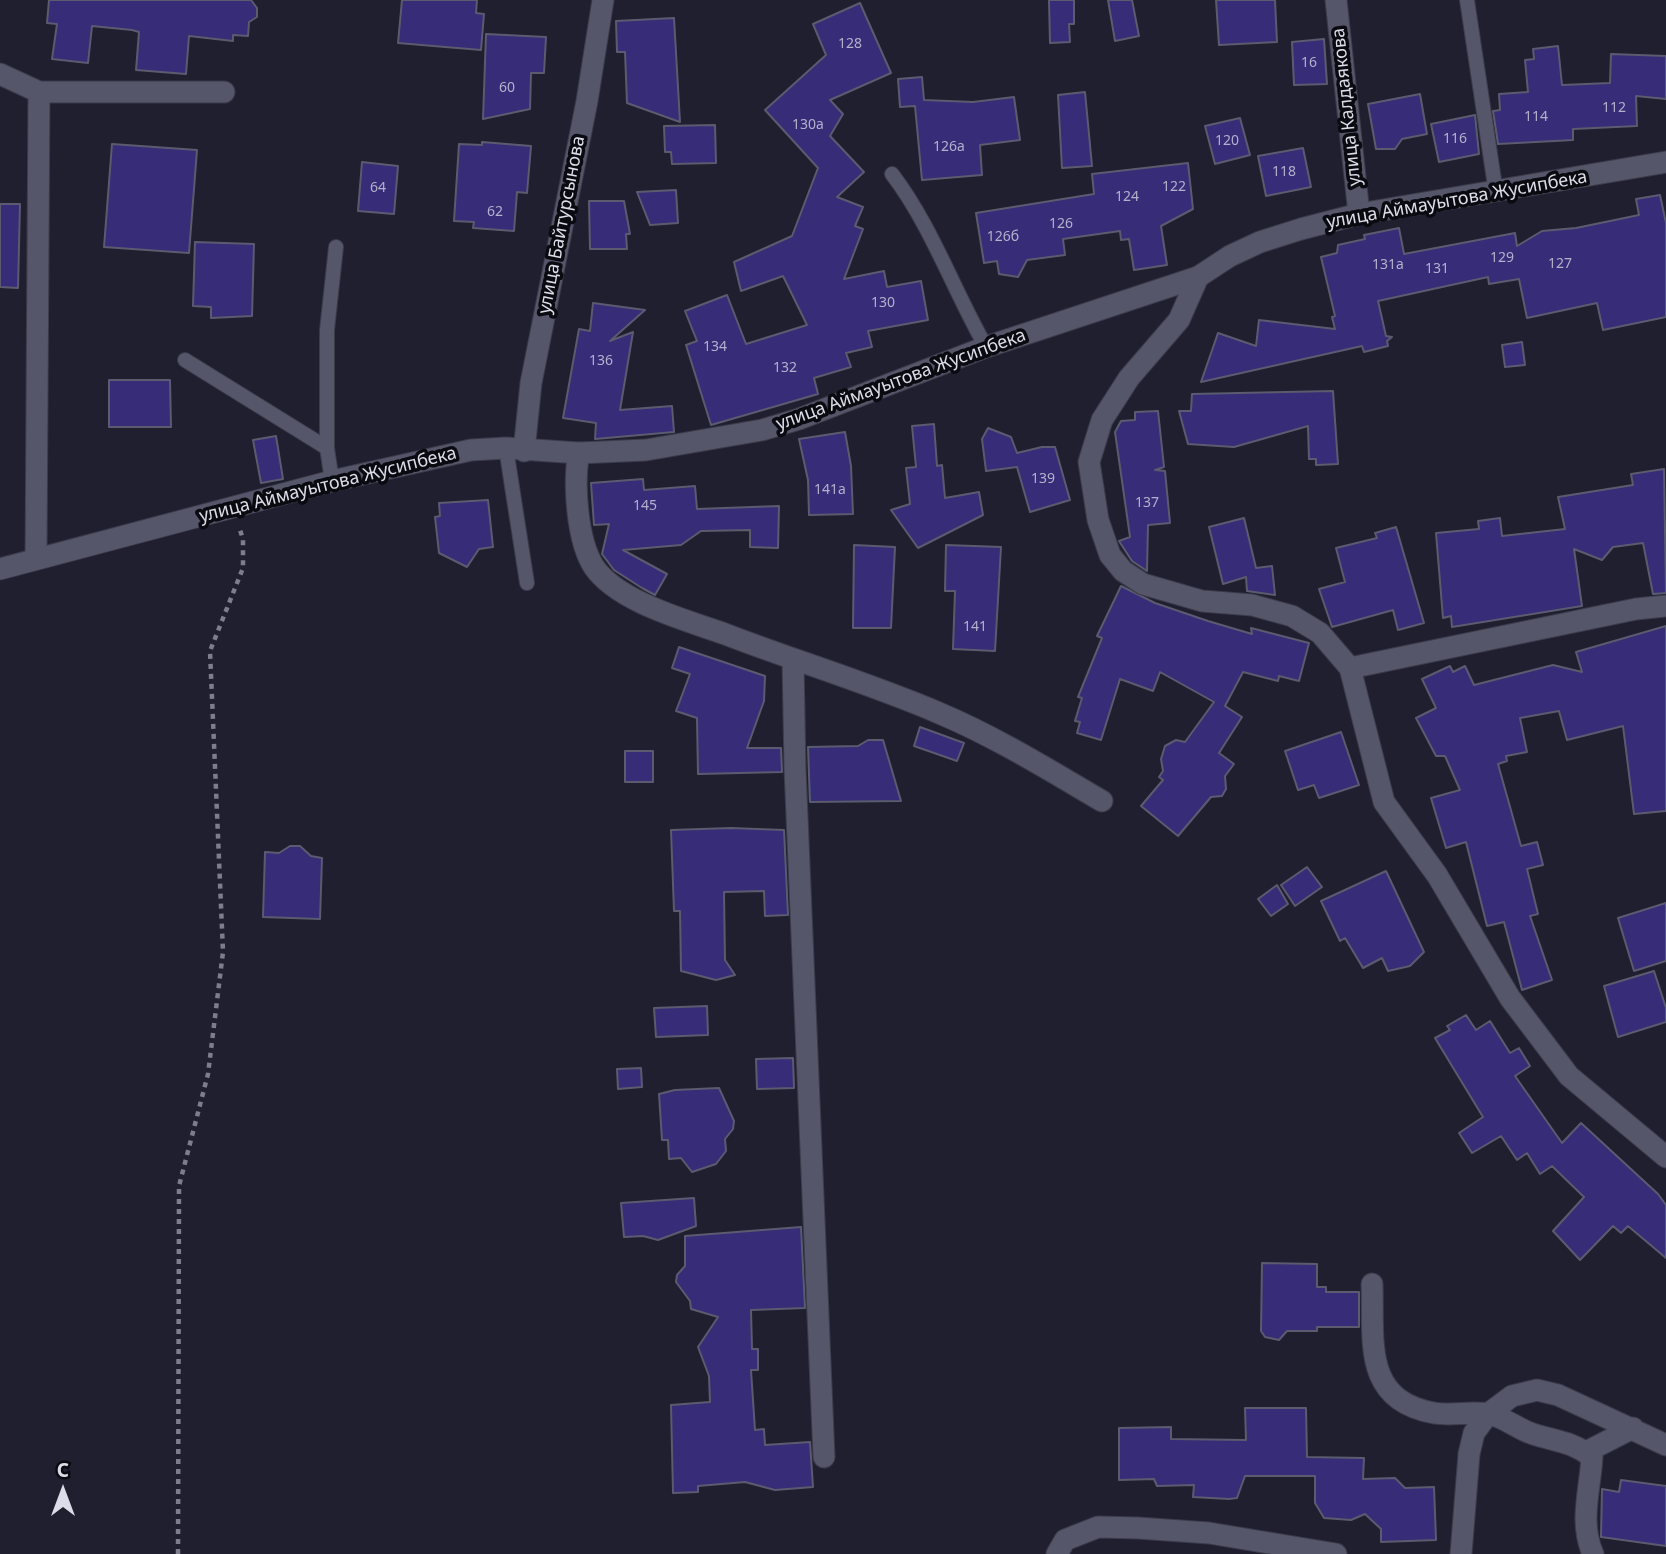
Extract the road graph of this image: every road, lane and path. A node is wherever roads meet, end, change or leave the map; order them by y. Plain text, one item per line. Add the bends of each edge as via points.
1 (603, 0) edge
2 (1336, 0) edge
3 (1467, 0) edge
4 (0, 74) edge
5 (224, 92) dead end
6 (39, 93) junction
7 (1666, 162) edge
8 (892, 174) dead end
9 (1496, 192) junction
10 (1359, 214) junction
11 (336, 247) dead end
12 (1198, 277) junction
13 (986, 347) junction
14 (186, 360) dead end
15 (327, 448) junction
16 (515, 450) junction
17 (579, 453) junction
18 (332, 481) junction
19 (233, 509) junction
20 (37, 558) junction
21 (0, 569) edge
22 (527, 583) dead end
23 (1666, 606) edge
24 (793, 660) junction
25 (1350, 668) junction
26 (1102, 801) dead end
27 (1666, 1157) edge
28 (1372, 1284) dead end
29 (1488, 1414) junction
30 (1633, 1428) junction
31 (1666, 1445) edge
32 (1586, 1452) junction
33 (824, 1457) dead end
34 (178, 1554) edge
35 (1057, 1554) edge
36 (1336, 1554) edge
37 (1461, 1554) edge
38 (1593, 1554) edge

1 - 16 street, улица Байтурсынова via 587,102
2 - 10 street, улица Калдаякова
3 - 9 lane
4 - 6 street
5 - 6 street
6 - 20 street
7 - 9 street, улица Аймауытова Жусипбека
8 - 13 lane via 913,202
9 - 10 street, улица Аймауытова Жусипбека
10 - 12 street, улица Аймауытова Жусипбека via 1260,242
11 - 15 lane via 327,330
12 - 13 street, улица Аймауытова Жусипбека
12 - 25 street via 1179,320 1129,378 1102,420 1089,462 1098,520 1110,555 1123,572 1143,584 1202,601 1252,605 1292,615 1320,633
13 - 17 street, улица Аймауытова Жусипбека via 762,429 646,450
14 - 15 lane
15 - 18 lane
16 - 17 street, улица Аймауытова Жусипбека
16 - 18 street, улица Аймауытова Жусипбека via 471,450
16 - 22 lane
17 - 24 street via 575,474 580,525 593,566 611,584 655,609
18 - 19 street, улица Аймауытова Жусипбека
19 - 20 street, улица Аймауытова Жусипбека
19 - 34 path via 243,539 243,568 211,651 223,952 208,1074 178,1186
20 - 21 street, улица Аймауытова Жусипбека
23 - 25 street
24 - 26 street via 993,737
24 - 33 street
25 - 27 street via 1384,802 1437,875 1510,998 1569,1076
28 - 29 street via 1376,1370 1389,1391 1410,1407 1436,1413
29 - 30 street via 1512,1396 1537,1390
29 - 32 street
29 - 37 street via 1474,1433 1469,1454
30 - 31 street
30 - 32 street
32 - 38 street via 1592,1457 1586,1535
35 - 36 street via 1065,1540 1098,1527 1209,1533

